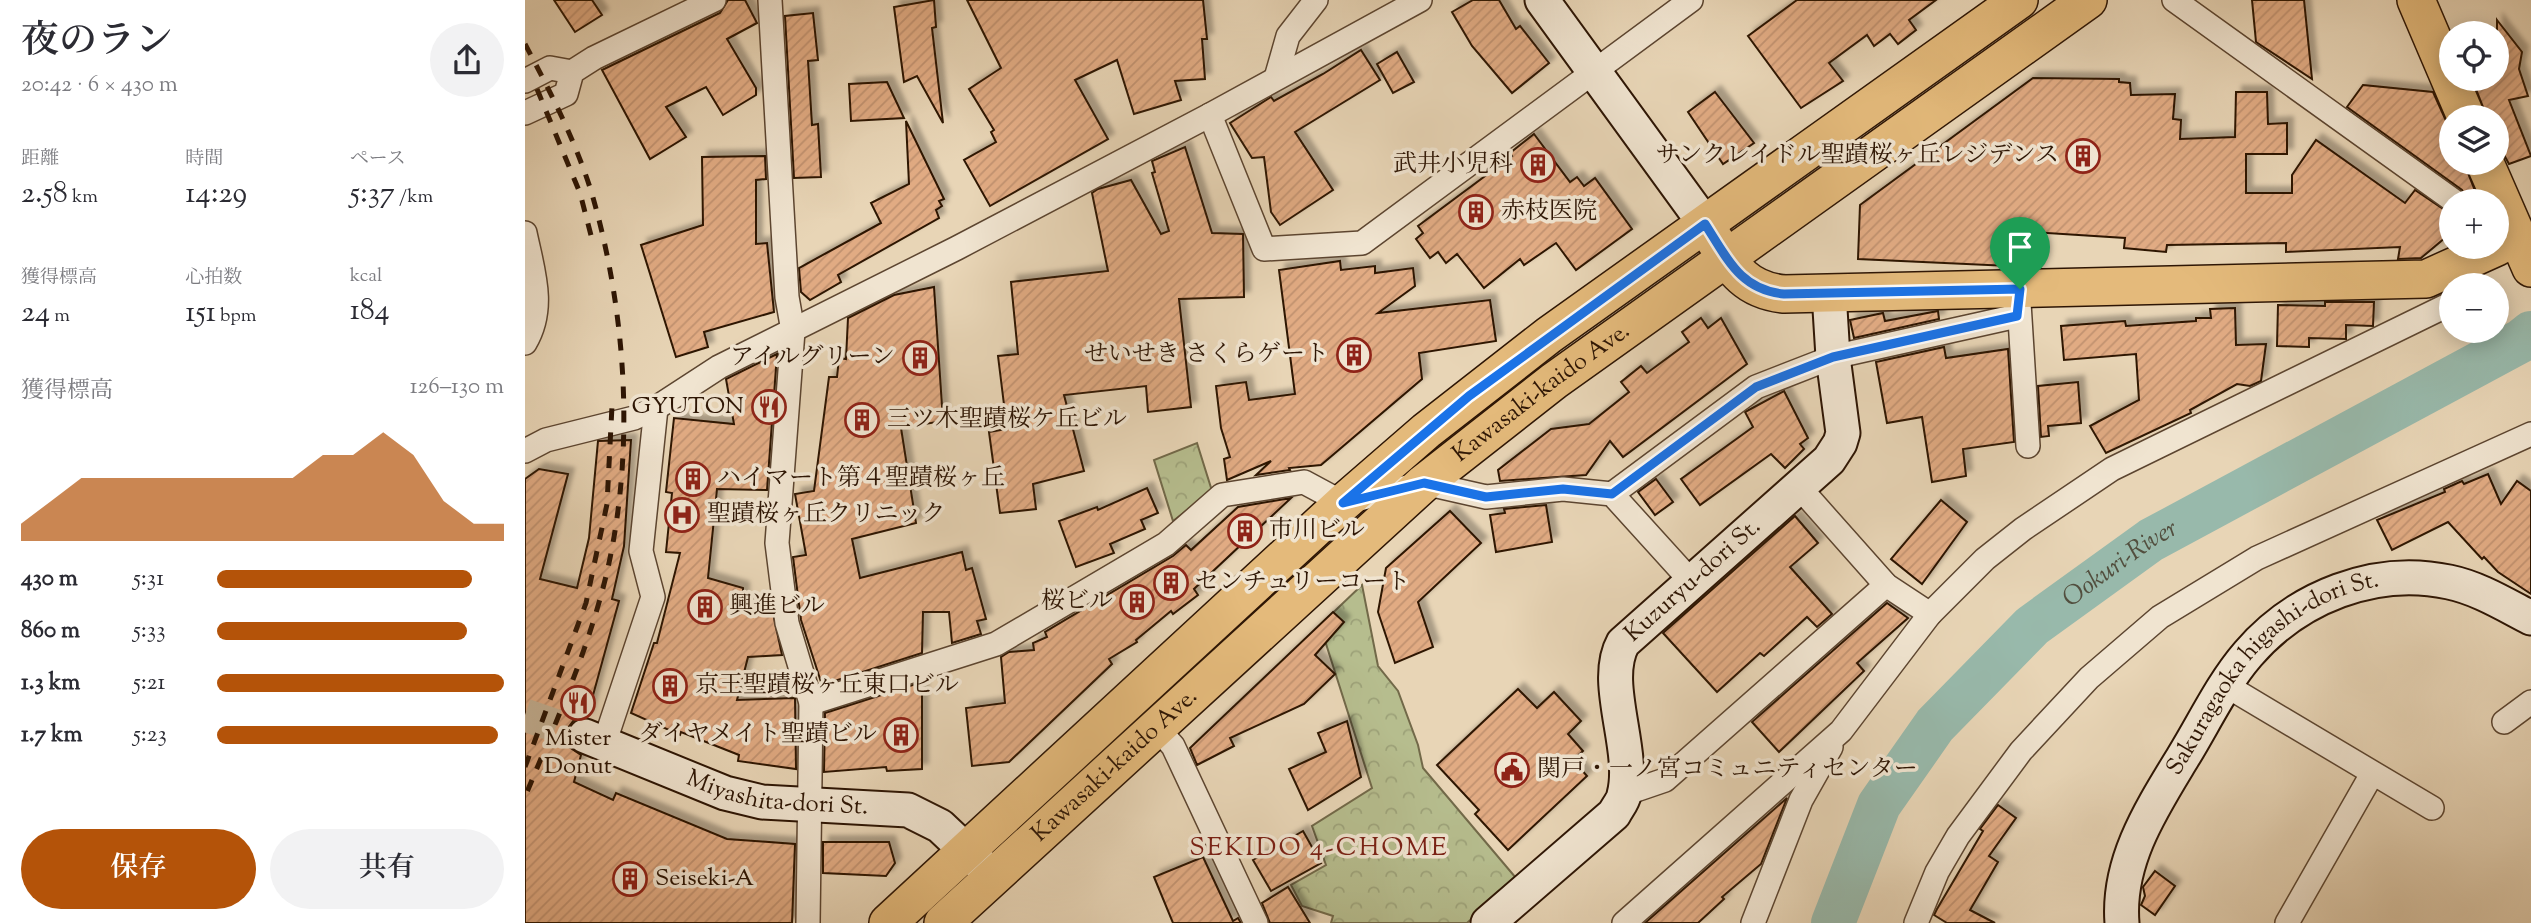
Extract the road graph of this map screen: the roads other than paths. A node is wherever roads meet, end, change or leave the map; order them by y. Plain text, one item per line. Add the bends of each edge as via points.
1 (714, 0) edge
2 (770, 0) edge
3 (1316, 0) edge
4 (1420, 0) edge
5 (1542, 0) edge
6 (1691, 0) edge
7 (2019, 0) edge
8 (2088, 0) edge
9 (2174, 0) edge
10 (2416, 0) edge
11 (572, 72) junction
12 (1594, 72) junction
13 (1276, 78) junction
14 (525, 81) edge
15 (2461, 105) edge
16 (525, 113) edge
17 (1210, 115) junction
18 (2439, 190) edge
19 (1705, 224) junction
20 (525, 233) edge
21 (1725, 257) junction
22 (2486, 259) edge
23 (2463, 273) edge
24 (2439, 277) edge
25 (1829, 293) junction
26 (2019, 302) junction
27 (2439, 309) edge
28 (793, 331) junction
29 (525, 343) edge
30 (1833, 357) junction
31 (656, 408) junction
32 (2531, 434) edge
33 (2028, 446) dead end
34 (525, 451) edge
35 (1424, 483) junction
36 (1799, 487) junction
37 (1612, 494) junction
38 (1343, 503) junction
39 (1690, 580) junction
40 (1887, 585) junction
41 (1930, 614) junction
42 (2531, 618) edge
43 (2227, 686) junction
44 (2531, 702) edge
45 (811, 703) junction
46 (2504, 722) dead end
47 (1156, 727) junction
48 (1841, 730) junction
49 (594, 740) joint
50 (2372, 774) junction
51 (1624, 794) junction
52 (810, 806) junction
53 (2432, 808) dead end
54 (967, 850) junction
55 (993, 876) junction
56 (809, 923) edge
57 (888, 923) edge
58 (943, 923) edge
59 (1256, 923) edge
60 (1489, 923) edge
61 (1624, 923) edge
62 (1753, 923) edge
63 (1916, 923) edge
64 (2122, 923) edge
65 (2287, 923) edge

1 - 11 street
2 - 28 street via 787,298
3 - 13 street via 1288,36
4 - 13 street
5 - 12 street
6 - 12 street
7 - 19 main road, Kawasaki-kaido Ave.
8 - 21 main road, Kawasaki-kaido Ave.
9 - 18 street
10 - 15 main road
11 - 14 street via 550,68
11 - 16 street via 566,94
12 - 17 street via 1361,243 1264,249
12 - 19 street
13 - 17 street
17 - 28 street
19 - 21 main road
19 - 38 main road, Kawasaki-kaido Ave. via 1469,396
20 - 29 street via 538,310
21 - 25 main road via 1746,282 1763,291
21 - 35 main road, Kawasaki-kaido Ave. via 1509,414
22 - 23 main road
24 - 26 main road
25 - 26 main road
25 - 30 street, Kuzuryu-dori St.
26 - 30 street
26 - 33 street
27 - 41 street via 2112,469 1995,551
28 - 31 street via 719,367
28 - 45 street via 777,543 787,622
30 - 36 street, Kuzuryu-dori St. via 1842,424 1840,443 1829,460
30 - 37 street via 1756,387
31 - 34 street via 623,422 547,440
31 - 49 street via 641,551 653,597
32 - 63 street via 2257,558 2152,624 2089,678 2021,751 1952,845
35 - 37 street via 1486,497 1563,489
35 - 38 street
35 - 47 main road, Kawasaki-kaido Ave.
36 - 39 street, Kuzuryu-dori St.
36 - 40 street
37 - 39 street
38 - 45 street via 1304,482 1222,495 1166,544 996,644
38 - 54 main road, Kawasaki-kaido Ave.
39 - 51 street, Kuzuryu-dori St. via 1629,635 1617,654
40 - 41 street
40 - 51 street via 1665,780
41 - 48 street
42 - 43 street, Sakuragaoka higashi-dori St. via 2450,582 2387,578 2360,584 2336,590 2297,611 2248,654
43 - 50 street
43 - 64 street, Sakuragaoka higashi-dori St. via 2142,827 2125,870
44 - 46 street
45 - 52 street
47 - 55 main road, Kawasaki-kaido Ave.
47 - 59 street via 1173,746
48 - 61 street
48 - 62 street via 1801,800
49 - 52 street, Miyashita-dori St. via 725,793
50 - 53 street
50 - 65 street
51 - 60 street via 1614,814
52 - 54 street, Miyashita-dori St. via 908,810 940,826
52 - 56 street
54 - 55 street, Miyashita-dori St.
54 - 57 main road, Kawasaki-kaido Ave.
55 - 58 main road, Kawasaki-kaido Ave.

